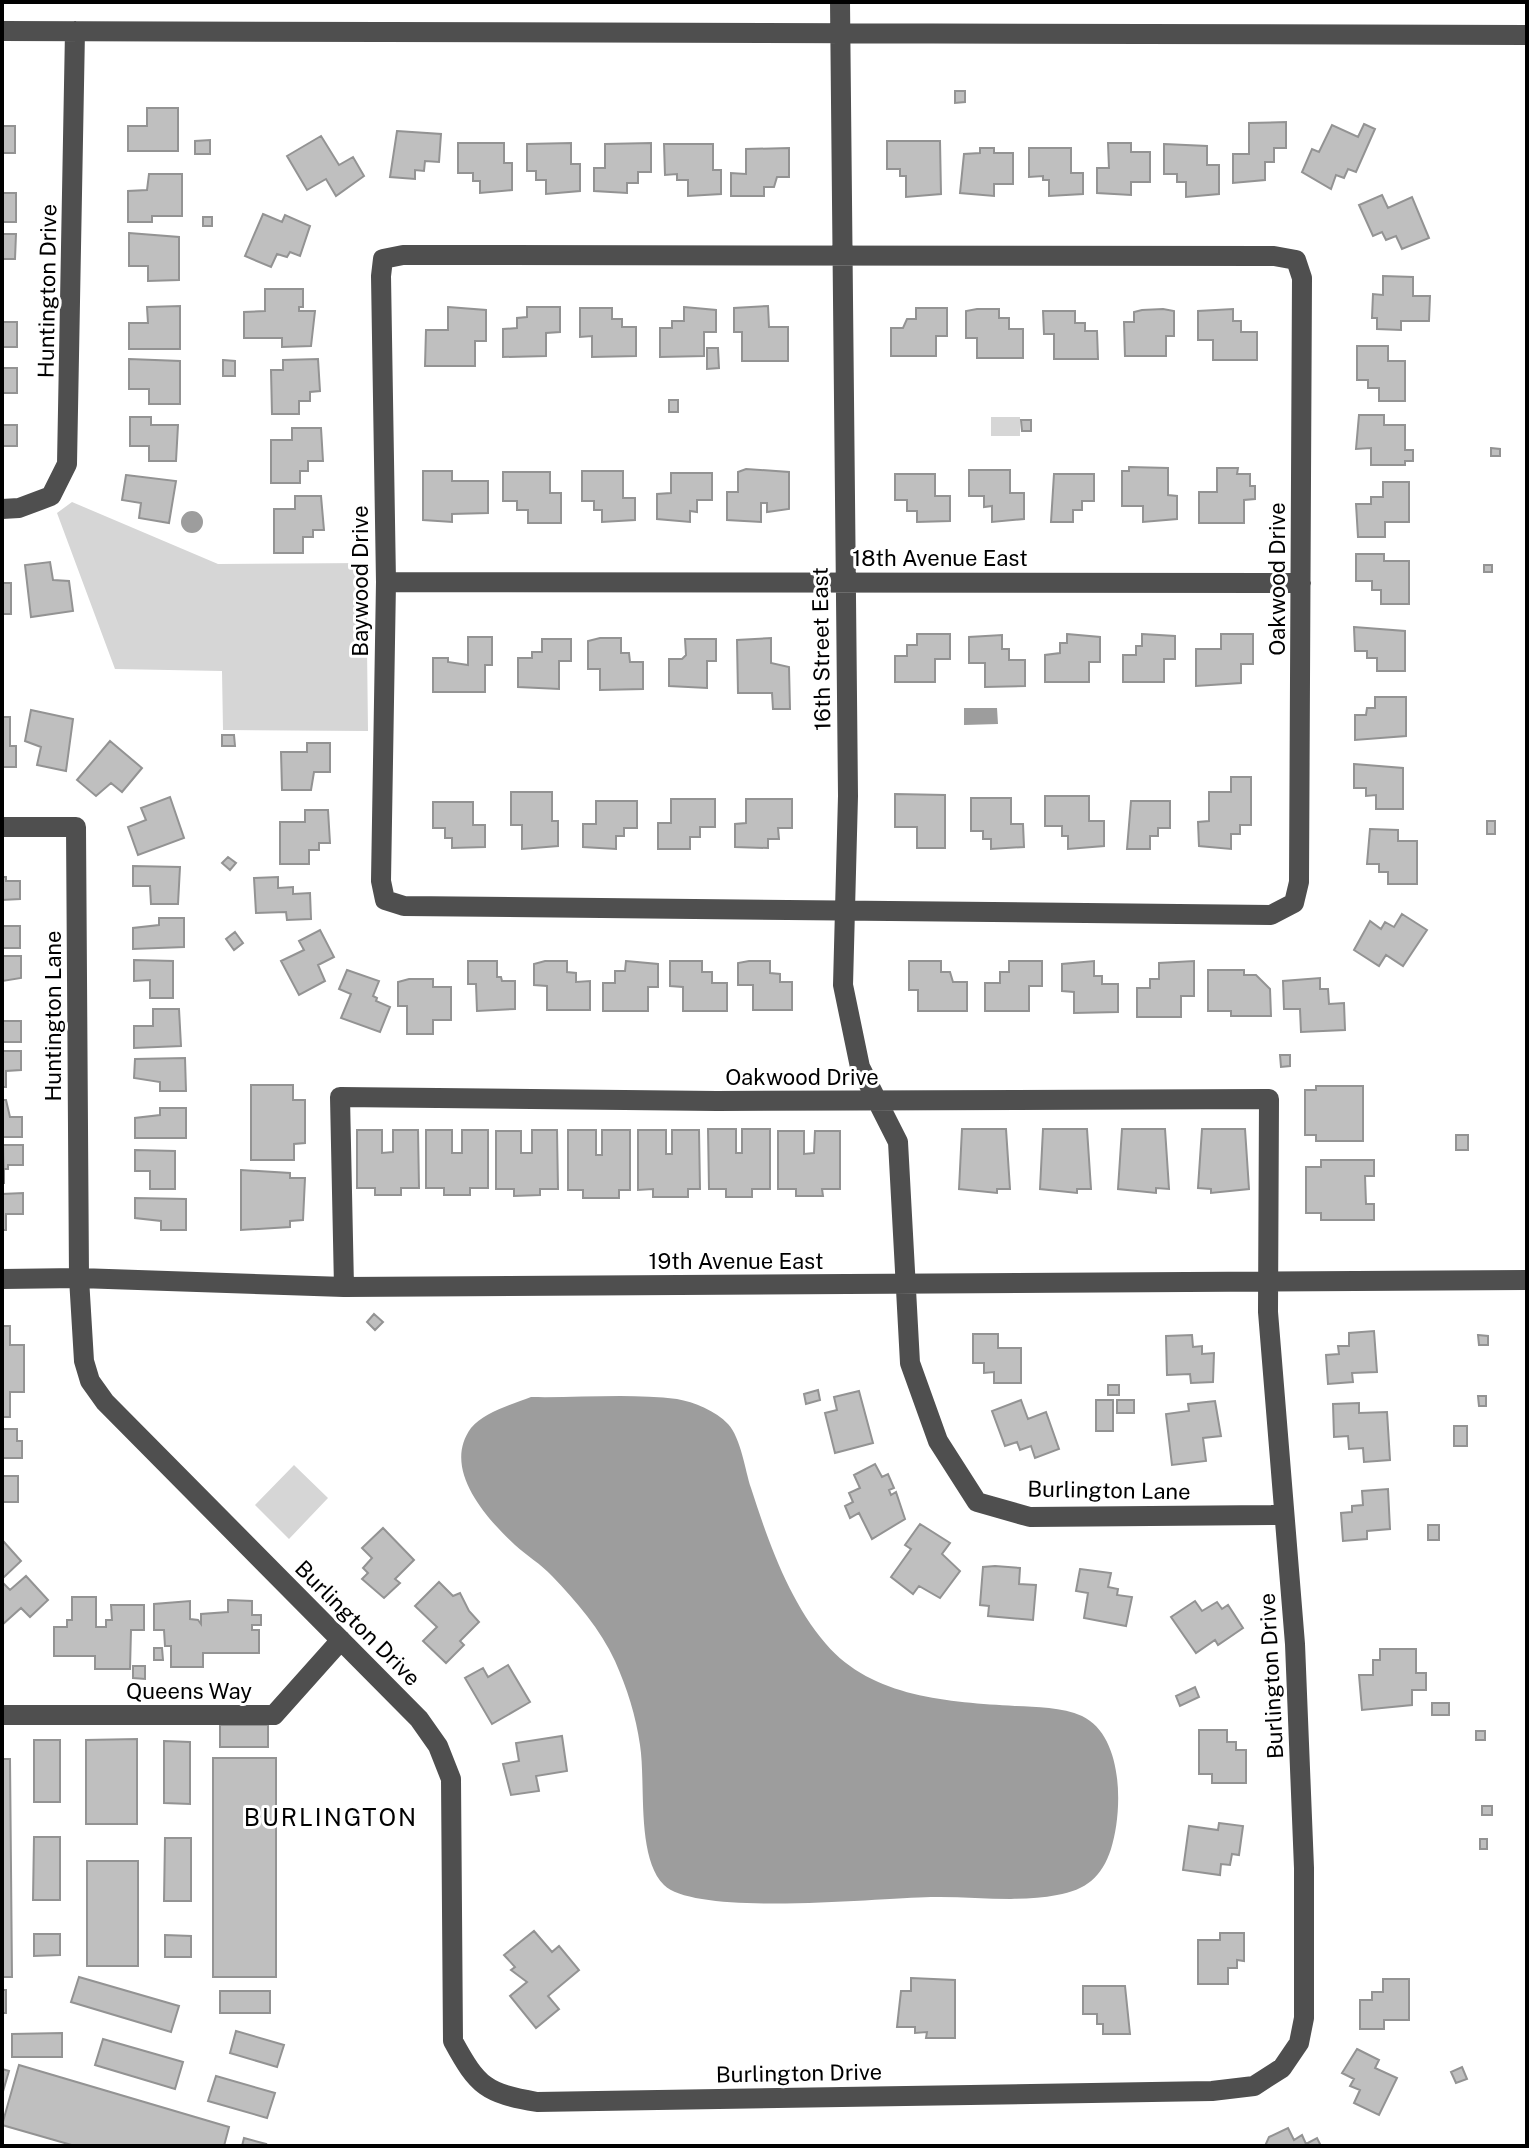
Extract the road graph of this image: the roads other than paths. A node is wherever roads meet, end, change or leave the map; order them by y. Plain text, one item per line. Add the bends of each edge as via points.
1 (840, 2) edge
2 (2, 31) edge
3 (75, 31) junction
4 (841, 34) junction
5 (1527, 35) edge
6 (841, 257) junction
7 (2, 509) edge
8 (386, 582) junction
9 (844, 582) junction
10 (1301, 583) junction
11 (2, 827) edge
12 (845, 910) junction
13 (877, 1101) junction
14 (79, 1278) junction
15 (2, 1279) edge
16 (1527, 1280) edge
17 (1269, 1283) junction
18 (907, 1284) junction
19 (344, 1287) junction
20 (1284, 1515) junction
21 (341, 1640) junction
22 (2, 1715) edge

1 - 4 street, 16th Street East
2 - 3 street
3 - 4 street
3 - 7 street, Huntington Drive via 67,464 51,496
4 - 5 street
4 - 6 street, 16th Street East
6 - 8 street, Baywood Drive via 383,259
6 - 9 street, 16th Street East
6 - 10 street, Oakwood Drive via 1296,260 1302,278
8 - 9 street, 18th Avenue East
8 - 12 street, Baywood Drive via 381,881 385,900 404,906
9 - 10 street, 18th Avenue East
9 - 12 street, 16th Street East
10 - 12 street, Oakwood Drive via 1299,882 1294,903 1271,915
11 - 14 street, Huntington Lane via 76,827
12 - 13 street, 16th Street East via 843,985 860,1067
13 - 17 street, Oakwood Drive via 1269,1099
13 - 18 street, 16th Street East via 898,1142
13 - 19 street, Oakwood Drive via 340,1097
14 - 15 street, 19th Avenue East
14 - 19 street, 19th Avenue East
14 - 21 street, Burlington Drive via 84,1361 105,1402
16 - 17 street, 19th Avenue East
17 - 18 street, 19th Avenue East
17 - 20 street, Burlington Drive
18 - 19 street, 19th Avenue East
18 - 20 street, Burlington Lane via 910,1363 938,1441 977,1502 1030,1517
20 - 21 street, Burlington Drive via 1304,1868 1304,2018 1299,2043 1282,2068 1254,2086 1212,2091 537,2102 497,2095 470,2073 453,2041 451,1779 438,1746 419,1719
21 - 22 street, Queens Way via 274,1715

